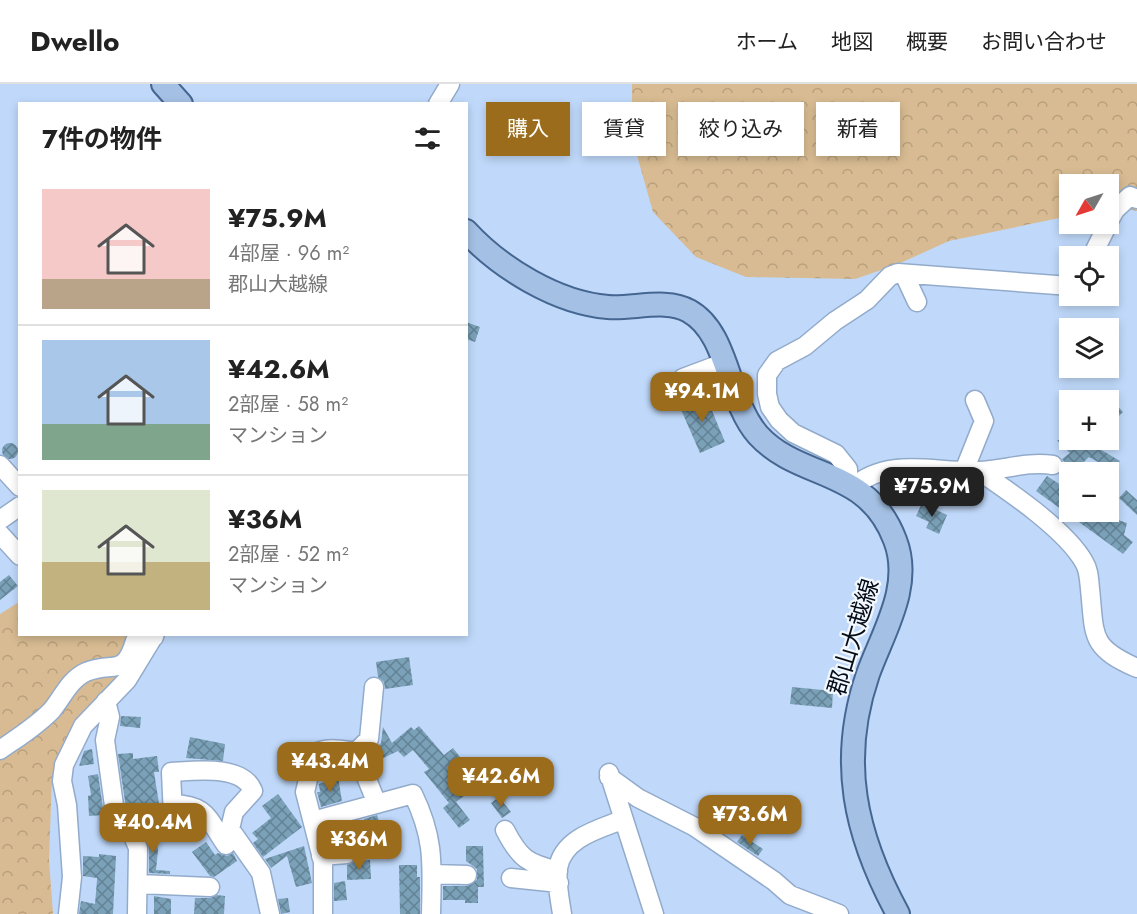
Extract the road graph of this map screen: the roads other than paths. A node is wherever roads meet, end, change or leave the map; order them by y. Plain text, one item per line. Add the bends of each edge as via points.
1 (163, 84) edge
2 (450, 84) edge
3 (179, 102) edge
4 (439, 102) edge
5 (1137, 199) edge
6 (1119, 206) edge
7 (468, 233) edge
8 (904, 274) junction
9 (1059, 285) edge
10 (917, 302) dead end
11 (723, 363) junction
12 (673, 393) dead end
13 (975, 400) dead end
14 (1053, 465) dead end
15 (8, 469) edge
16 (972, 471) junction
17 (18, 484) edge
18 (850, 485) junction
19 (18, 507) edge
20 (0, 520) edge
21 (2, 541) edge
22 (18, 554) edge
23 (154, 636) edge
24 (1137, 668) edge
25 (374, 687) dead end
26 (106, 701) junction
27 (0, 750) edge
28 (356, 752) junction
29 (172, 804) junction
30 (377, 804) junction
31 (622, 820) junction
32 (313, 821) junction
33 (122, 822) junction
34 (505, 830) dead end
35 (226, 845) dead end
36 (347, 854) dead end
37 (321, 856) junction
38 (432, 874) junction
39 (467, 876) dead end
40 (558, 877) junction
41 (511, 878) dead end
42 (138, 884) junction
43 (210, 887) dead end
44 (68, 914) edge
45 (137, 914) edge
46 (270, 914) edge
47 (323, 914) edge
48 (431, 914) edge
49 (562, 914) edge
50 (654, 914) edge
51 (839, 914) edge
52 (898, 914) edge

1 - 3 main road
2 - 4 street
5 - 6 street via 1130,196
7 - 11 main road, 郡山大越線 via 489,254 567,298 609,307 680,306 688,310 709,328
8 - 9 street
8 - 10 street
8 - 18 street via 890,276 867,300 805,346 777,361 767,375 766,394 779,420 793,433 836,454 848,469
11 - 12 street via 683,378
11 - 18 main road, 郡山大越線 via 739,408 765,442 774,450
13 - 16 street via 984,421
14 - 16 street via 1038,463
15 - 17 street
16 - 18 street via 877,471
16 - 24 street via 1027,503 1077,552 1088,568 1092,628 1098,642 1106,653
18 - 52 main road, 郡山大越線 via 876,505 896,541 901,581 861,700 854,730 853,771 863,836
19 - 20 street
21 - 22 street
23 - 26 street via 127,680
23 - 27 street via 135,641 131,658 118,666 86,672 77,678 51,711
25 - 28 street via 369,739
26 - 33 street via 110,717 105,740 107,763 116,816
26 - 44 street via 92,714 70,748 62,773 72,877
28 - 30 street
28 - 32 street via 314,754 305,792
29 - 33 street via 173,816 167,821
29 - 35 street via 192,804 200,809
29 - 46 street via 171,772 218,771 241,778 252,787 251,795 234,812 230,829 261,873
30 - 32 street
30 - 38 street via 413,794 431,842
31 - 40 street via 576,841 564,852
31 - 50 street
31 - 51 street via 609,773 638,798 695,827 790,895
32 - 37 street
33 - 42 street via 136,840
34 - 40 street via 528,862
36 - 37 street
37 - 47 street
38 - 39 street
38 - 48 street
40 - 41 street
40 - 49 street
42 - 43 street
42 - 45 street

